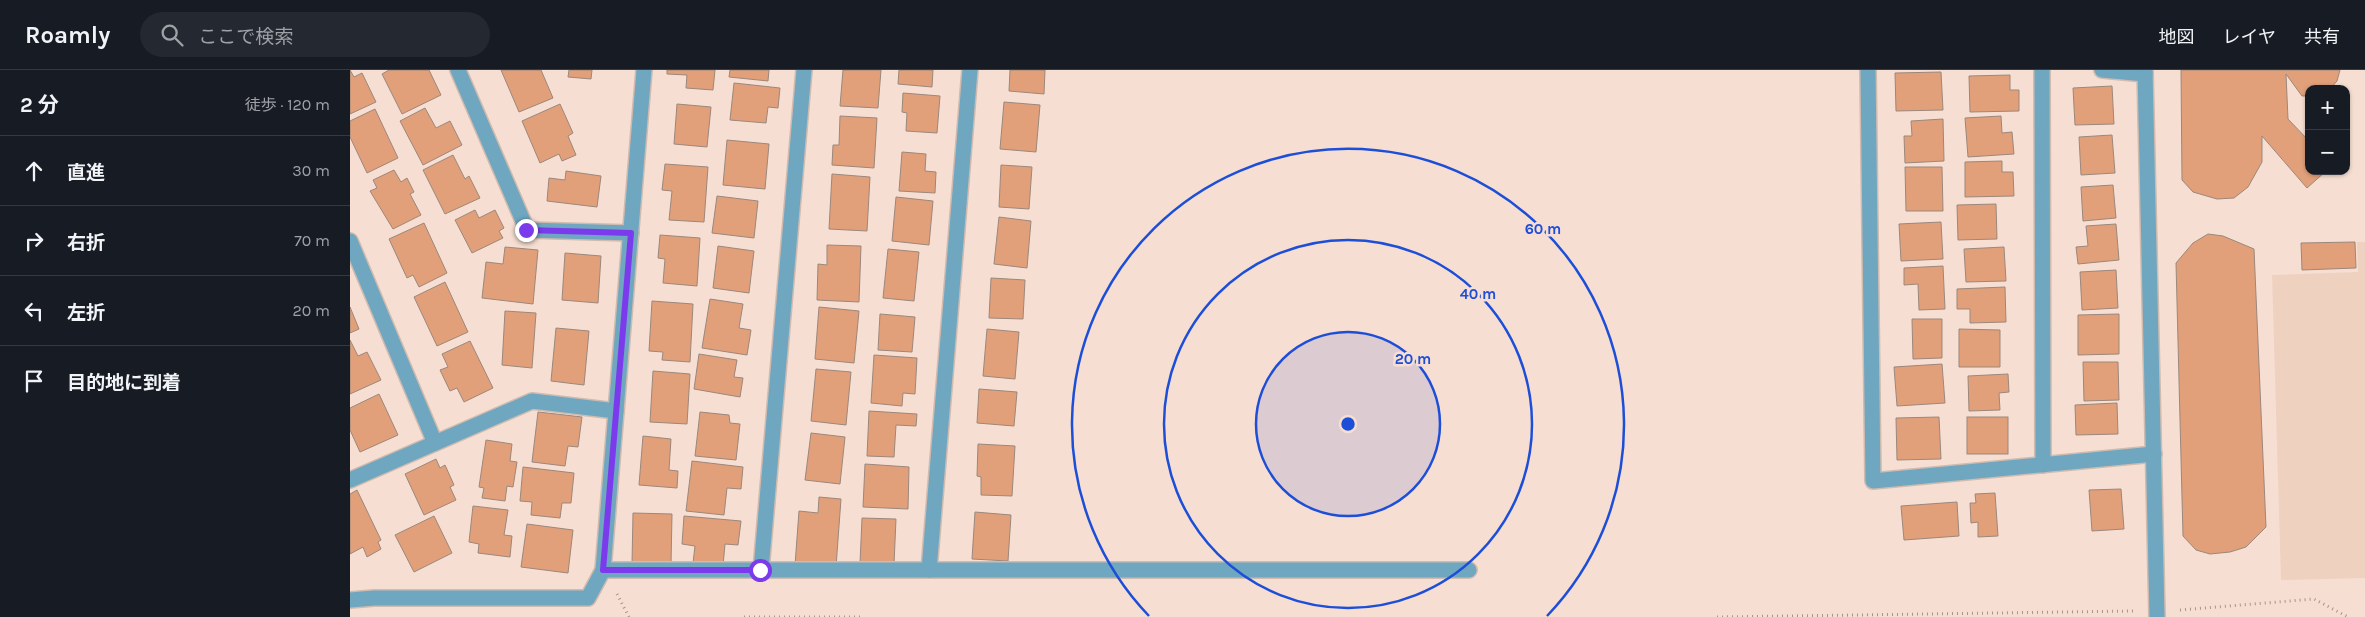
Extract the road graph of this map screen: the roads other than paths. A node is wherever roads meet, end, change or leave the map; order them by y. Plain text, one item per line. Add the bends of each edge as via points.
1 (458, 70) edge
2 (644, 70) edge
3 (804, 70) edge
4 (970, 70) edge
5 (1868, 70) edge
6 (2042, 70) edge
7 (2102, 70) edge
8 (2145, 72) edge
9 (631, 233) junction
10 (350, 241) edge
11 (616, 411) junction
12 (436, 443) junction
13 (2154, 454) junction
14 (2043, 465) junction
15 (350, 480) edge
16 (603, 570) junction
17 (760, 570) junction
18 (929, 570) junction
19 (1469, 570) dead end
20 (350, 600) edge
21 (2157, 617) edge

1 - 9 street via 526,230
2 - 9 street
3 - 17 street
4 - 18 street
5 - 14 street via 1873,481
6 - 14 street
7 - 8 street
8 - 13 street
9 - 11 street
10 - 12 street
11 - 12 street via 532,401
11 - 16 street
12 - 15 street
13 - 14 street
13 - 21 street
16 - 17 street
16 - 20 street via 588,598
17 - 18 street
18 - 19 street

